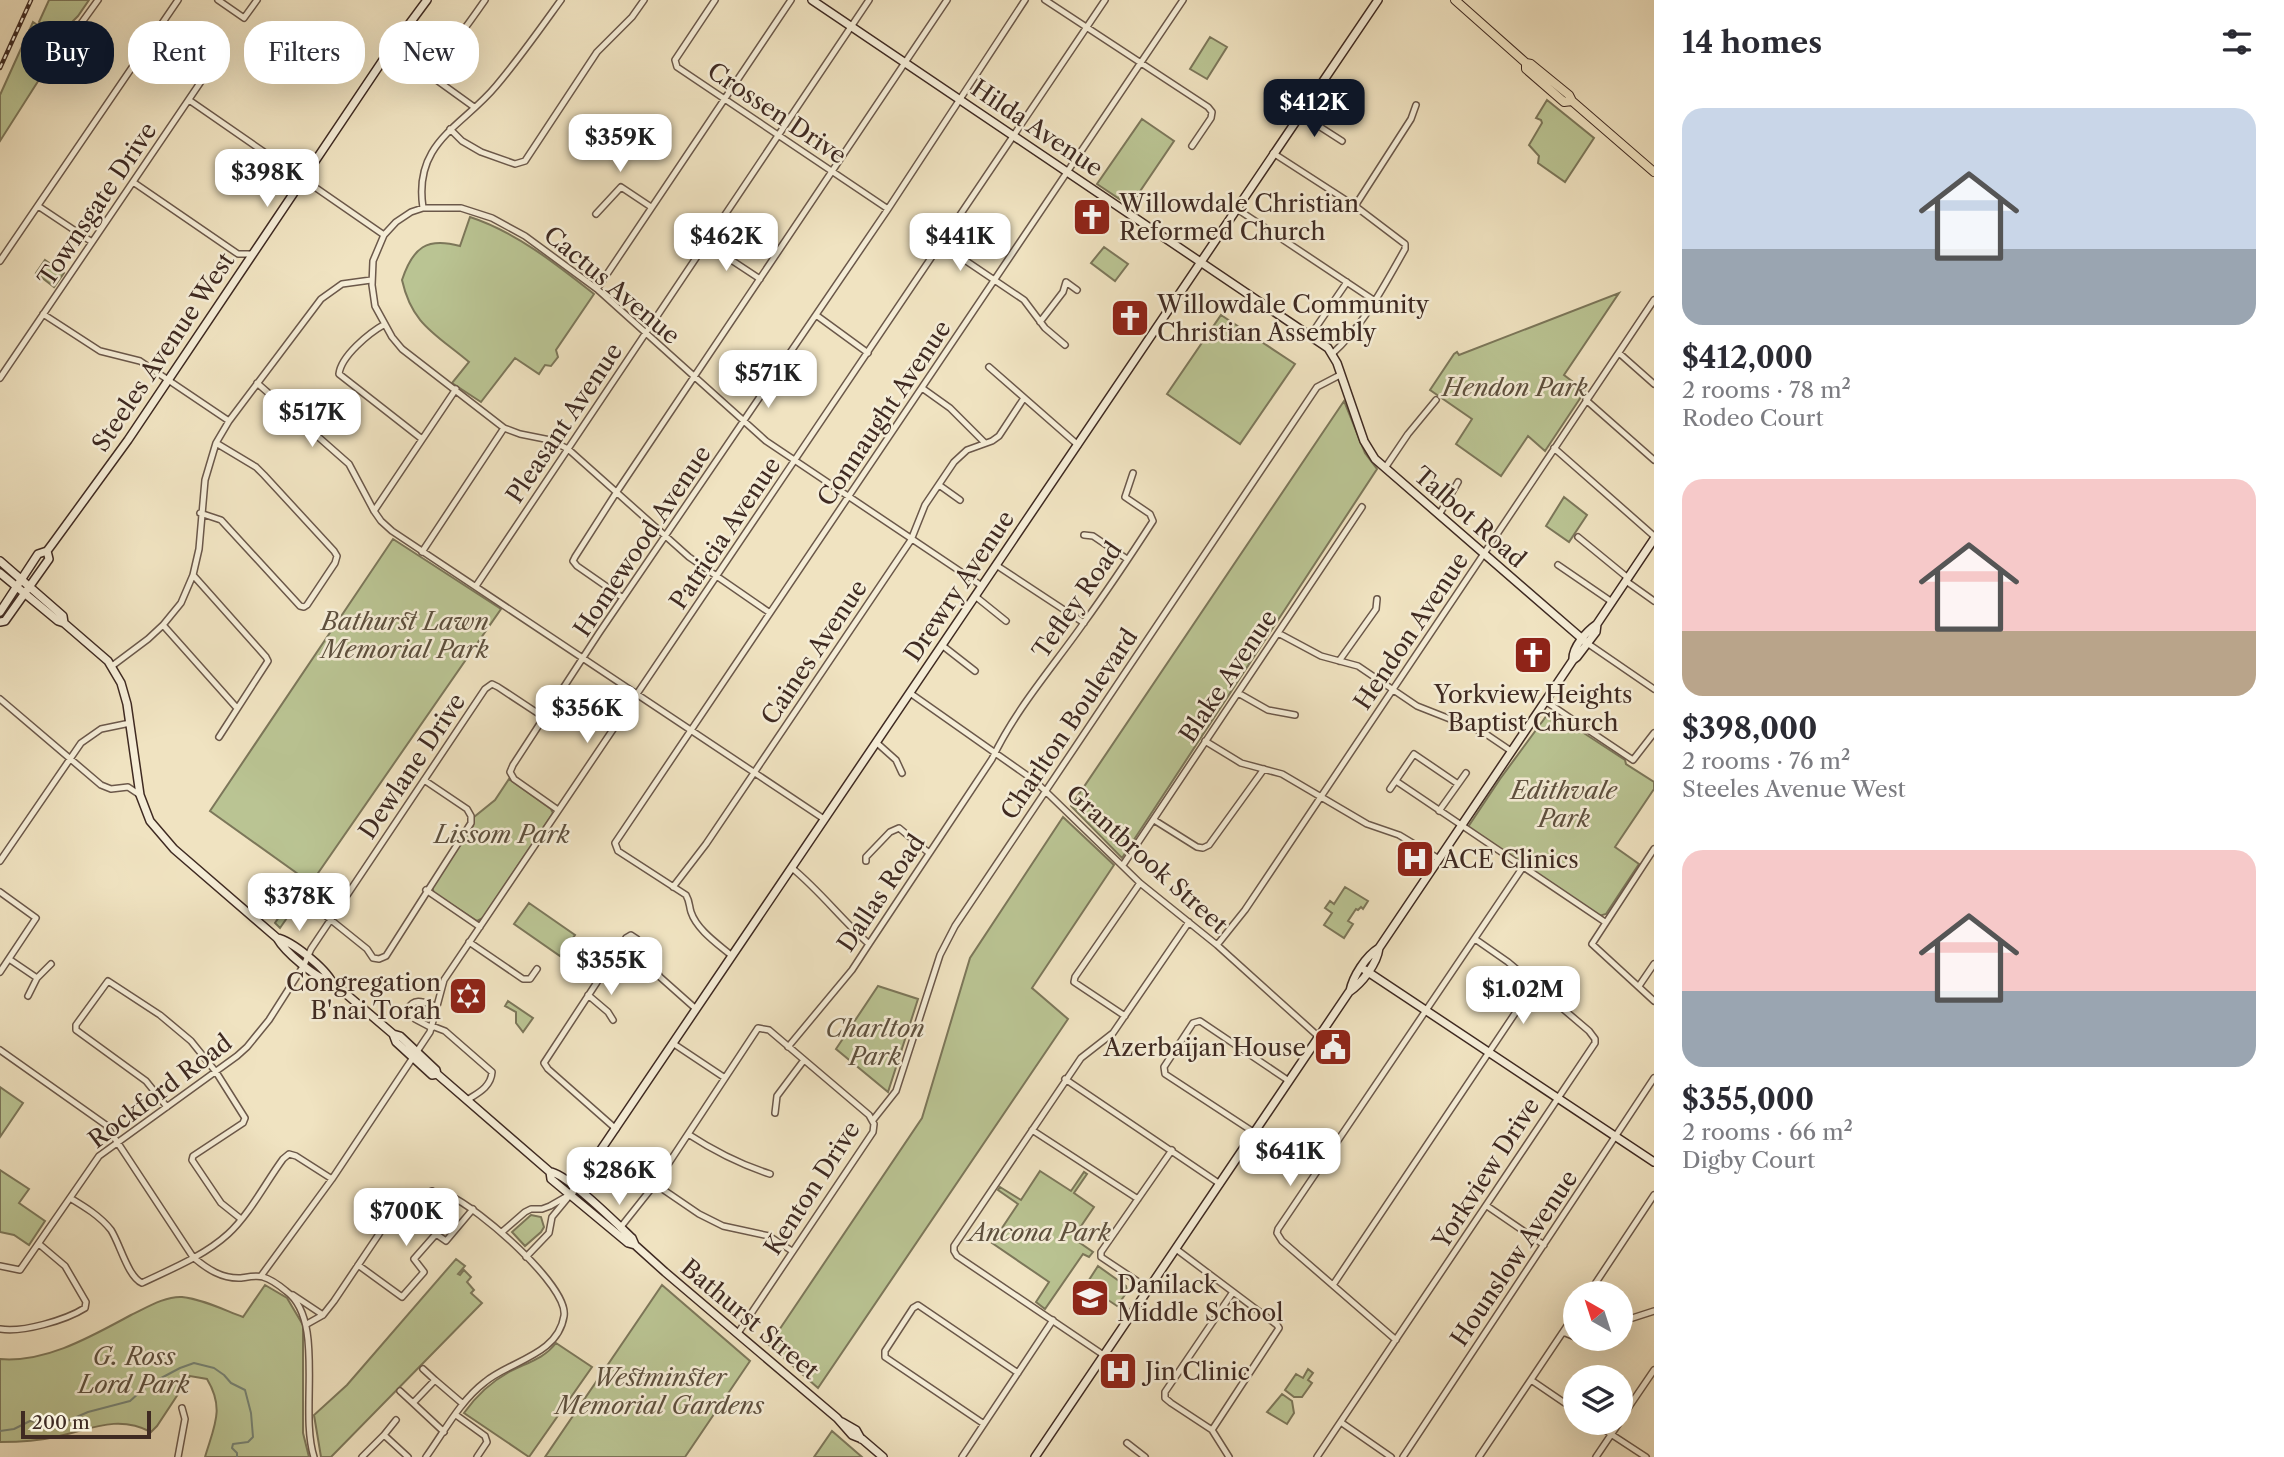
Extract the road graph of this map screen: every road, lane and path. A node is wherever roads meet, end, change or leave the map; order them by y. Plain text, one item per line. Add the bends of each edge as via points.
1 (98, 0) edge
2 (178, 0) edge
3 (218, 0) edge
4 (257, 0) edge
5 (427, 0) edge
6 (485, 0) edge
7 (561, 0) edge
8 (644, 0) edge
9 (715, 0) edge
10 (791, 0) edge
11 (812, 0) edge
12 (869, 0) edge
13 (947, 0) edge
14 (1025, 0) edge
15 (1045, 0) edge
16 (1105, 0) edge
17 (1183, 0) edge
18 (1378, 0) edge
19 (1455, 0) edge
20 (83, 21) edge
21 (851, 26) junction
22 (1086, 27) junction
23 (1141, 62) junction
24 (906, 63) junction
25 (200, 84) edge
26 (724, 99) junction
27 (960, 99) junction
28 (189, 100) junction
29 (1416, 105) dead end
30 (474, 107) junction
31 (1300, 114) junction
32 (450, 129) junction
33 (778, 135) junction
34 (1013, 136) junction
35 (1342, 141) dead end
36 (1192, 146) dead end
37 (1273, 153) junction
38 (833, 172) junction
39 (1068, 172) junction
40 (1654, 172) edge
41 (305, 179) junction
42 (133, 182) junction
43 (38, 206) junction
44 (1354, 206) junction
45 (651, 207) junction
46 (424, 208) junction
47 (888, 209) junction
48 (1237, 209) junction
49 (596, 214) dead end
50 (384, 235) junction
51 (92, 242) junction
52 (707, 244) junction
53 (941, 244) junction
54 (238, 254) junction
55 (252, 254) junction
56 (0, 261) edge
57 (1200, 262) junction
58 (239, 272) junction
59 (760, 279) junction
60 (371, 280) junction
61 (995, 280) junction
62 (1347, 282) junction
63 (597, 289) junction
64 (1077, 290) dead end
65 (1375, 302) junction
66 (1653, 304) edge
67 (43, 314) junction
68 (816, 315) junction
69 (1040, 322) junction
70 (384, 324) junction
71 (646, 334) junction
72 (1310, 336) junction
73 (1065, 345) dead end
74 (868, 353) junction
75 (1619, 353) junction
76 (1332, 354) junction
77 (989, 367) dead end
78 (1340, 375) junction
79 (694, 376) junction
80 (0, 378) edge
81 (169, 380) junction
82 (257, 383) junction
83 (1654, 384) edge
84 (922, 388) junction
85 (456, 389) junction
86 (1024, 398) junction
87 (1436, 400) dead end
88 (1586, 400) junction
89 (229, 421) junction
90 (744, 422) junction
91 (505, 428) junction
92 (422, 439) junction
93 (216, 443) junction
94 (985, 443) junction
95 (1078, 445) junction
96 (1554, 448) junction
97 (568, 449) junction
98 (1654, 460) edge
99 (794, 461) junction
100 (1385, 468) junction
101 (1133, 473) dead end
102 (1458, 482) dead end
103 (939, 485) junction
104 (616, 492) junction
105 (847, 496) junction
106 (960, 500) dead end
107 (1362, 507) dead end
108 (374, 511) junction
109 (200, 513) junction
110 (1439, 515) junction
111 (1084, 535) dead end
112 (665, 537) junction
113 (1578, 537) dead end
114 (1654, 537) edge
115 (911, 540) junction
116 (47, 551) junction
117 (422, 552) junction
118 (1483, 554) junction
119 (1126, 559) junction
120 (0, 561) edge
121 (996, 565) junction
122 (1558, 565) dead end
123 (0, 573) edge
124 (193, 575) junction
125 (715, 577) junction
126 (1627, 580) junction
127 (19, 584) junction
128 (476, 586) junction
129 (982, 586) junction
130 (27, 591) junction
131 (975, 596) junction
132 (623, 598) junction
133 (1377, 598) dead end
134 (1612, 601) junction
135 (1654, 601) edge
136 (0, 612) edge
137 (770, 614) junction
138 (1006, 621) dead end
139 (0, 622) edge
140 (1084, 623) junction
141 (163, 625) junction
142 (1278, 633) junction
143 (1585, 642) junction
144 (943, 646) junction
145 (584, 657) junction
146 (1339, 661) junction
147 (112, 667) junction
148 (975, 671) dead end
149 (1392, 688) junction
150 (1654, 689) edge
151 (910, 693) junction
152 (1238, 693) junction
153 (637, 694) junction
154 (0, 699) edge
155 (1545, 701) junction
156 (236, 707) junction
157 (1295, 715) dead end
158 (544, 718) junction
159 (130, 723) junction
160 (690, 730) junction
161 (1654, 733) edge
162 (219, 737) dead end
163 (1205, 741) junction
164 (877, 743) junction
165 (1418, 747) dead end
166 (1511, 751) junction
167 (995, 753) junction
168 (1414, 754) junction
169 (70, 759) junction
170 (1264, 769) junction
171 (754, 771) junction
172 (902, 773) dead end
173 (1466, 773) dead end
174 (424, 780) junction
175 (1396, 781) junction
176 (1458, 784) junction
177 (1391, 789) dead end
178 (1045, 792) junction
179 (140, 794) junction
180 (1321, 797) junction
181 (558, 810) junction
182 (1439, 811) junction
183 (824, 819) junction
184 (1154, 820) junction
185 (1461, 826) junction
186 (1654, 849) edge
187 (929, 853) junction
188 (1439, 859) junction
189 (0, 861) edge
190 (866, 861) dead end
191 (1123, 865) junction
192 (1523, 867) junction
193 (792, 868) junction
194 (1140, 883) junction
195 (673, 887) junction
196 (426, 890) junction
197 (0, 892) edge
198 (300, 895) dead end
199 (331, 920) junction
200 (1189, 922) junction
201 (1605, 922) junction
202 (480, 927) junction
203 (1475, 939) junction
204 (470, 942) junction
205 (869, 944) junction
206 (1217, 944) junction
207 (732, 956) junction
208 (9, 959) junction
209 (306, 961) junction
210 (51, 964) dead end
211 (1654, 964) edge
212 (537, 969) dead end
213 (1365, 969) junction
214 (0, 972) edge
215 (37, 978) junction
216 (1534, 985) junction
217 (1639, 986) junction
218 (587, 995) junction
219 (28, 996) dead end
220 (1654, 1001) edge
221 (436, 1006) junction
222 (696, 1009) junction
223 (1426, 1010) junction
224 (1125, 1016) junction
225 (613, 1020) dead end
226 (432, 1027) junction
227 (1319, 1037) junction
228 (674, 1044) junction
229 (788, 1047) junction
230 (0, 1050) edge
231 (1490, 1052) junction
232 (415, 1054) junction
233 (804, 1060) junction
234 (215, 1072) junction
235 (725, 1078) junction
236 (1654, 1078) edge
237 (1065, 1079) junction
238 (1289, 1081) junction
239 (1558, 1097) junction
240 (467, 1100) junction
241 (167, 1107) junction
242 (775, 1113) dead end
243 (873, 1120) junction
244 (617, 1129) junction
245 (1032, 1130) junction
246 (1255, 1133) junction
247 (688, 1134) junction
248 (1615, 1136) junction
249 (118, 1140) junction
250 (1172, 1150) junction
251 (1654, 1162) edge
252 (770, 1174) dead end
253 (332, 1179) junction
254 (655, 1184) junction
255 (1220, 1184) junction
256 (432, 1191) junction
257 (573, 1191) junction
258 (1654, 1195) edge
259 (70, 1198) junction
260 (1139, 1199) junction
261 (1487, 1206) junction
262 (473, 1209) junction
263 (422, 1216) dead end
264 (241, 1219) junction
265 (618, 1230) junction
266 (502, 1232) junction
267 (39, 1244) junction
268 (1544, 1245) junction
269 (1176, 1249) junction
270 (792, 1251) junction
271 (526, 1256) junction
272 (193, 1257) junction
273 (358, 1265) junction
274 (0, 1266) edge
275 (261, 1276) junction
276 (1596, 1281) edge
277 (1333, 1285) junction
278 (1149, 1289) junction
279 (289, 1292) junction
280 (1233, 1292) junction
281 (1654, 1311) edge
282 (323, 1315) junction
283 (1633, 1318) edge
284 (1053, 1320) junction
285 (307, 1324) junction
286 (0, 1329) edge
287 (1563, 1332) edge
288 (738, 1333) junction
289 (1396, 1340) junction
290 (1105, 1356) junction
291 (423, 1369) dead end
292 (1654, 1370) edge
293 (1018, 1373) junction
294 (435, 1380) junction
295 (1531, 1380) junction
296 (400, 1391) dead end
297 (1563, 1402) edge
298 (1633, 1402) edge
299 (414, 1403) junction
300 (463, 1404) junction
301 (182, 1408) dead end
302 (456, 1415) junction
303 (396, 1420) dead end
304 (1342, 1423) junction
305 (984, 1424) junction
306 (1212, 1430) junction
307 (444, 1432) junction
308 (384, 1435) junction
309 (1610, 1435) edge
310 (1613, 1435) edge
311 (1126, 1443) dead end
312 (1039, 1456) edge
313 (177, 1457) edge
314 (314, 1457) edge
315 (362, 1457) edge
316 (408, 1457) edge
317 (426, 1457) edge
318 (477, 1457) edge
319 (883, 1457) edge
320 (962, 1457) edge
321 (1145, 1457) edge
322 (1229, 1457) edge
323 (1317, 1457) edge
324 (1391, 1457) edge
325 (1403, 1457) edge
326 (1479, 1457) edge
327 (1596, 1457) edge
328 (1646, 1457) edge

1 - 20 street
2 - 43 street
3 - 4 street via 244,18
5 - 41 main road, Steeles Avenue West
6 - 30 street via 430,73
7 - 30 street via 497,86
8 - 32 street via 597,52 525,161 515,164 481,152
9 - 26 street, Crossen Drive via 675,60 677,67
10 - 26 street
11 - 21 main road, Hilda Avenue
12 - 21 street, Pleasant Avenue
13 - 24 street
14 - 27 street, Homewood Avenue
15 - 22 street
16 - 22 street, Patricia Avenue
17 - 23 street, Connaught Avenue
18 - 31 main road, Drewry Avenue
19 - 40 main road via 1563,102 1572,101
21 - 24 main road, Hilda Avenue
21 - 33 street, Pleasant Avenue
22 - 23 street
22 - 34 street, Patricia Avenue
23 - 36 street via 1212,112
23 - 39 street, Connaught Avenue
24 - 27 main road, Hilda Avenue
24 - 38 street
25 - 28 street, Townsgate Drive
26 - 33 street, Crossen Drive
26 - 45 street
27 - 34 main road, Hilda Avenue
27 - 47 street, Homewood Avenue
28 - 41 street
28 - 42 street, Townsgate Drive
29 - 44 street
30 - 32 street
31 - 35 street
31 - 37 main road, Drewry Avenue
32 - 46 street via 430,155 423,181
33 - 38 street, Crossen Drive
33 - 52 street, Pleasant Avenue
34 - 39 main road, Hilda Avenue
34 - 53 street, Patricia Avenue
37 - 44 street
37 - 48 main road, Drewry Avenue
38 - 47 street, Crossen Drive
38 - 59 street
39 - 57 main road, Hilda Avenue
39 - 61 street, Connaught Avenue
41 - 50 street
41 - 55 main road, Steeles Avenue West
42 - 51 street, Townsgate Drive
42 - 54 street
43 - 51 street
43 - 56 street
44 - 65 street via 1405,244
45 - 49 street via 621,187
45 - 63 street
46 - 50 street via 404,217
46 - 63 street, Cactus Avenue via 461,208 492,218 525,236
47 - 68 street, Homewood Avenue
48 - 57 main road, Drewry Avenue
48 - 62 street
50 - 60 street
51 - 67 street, Townsgate Drive
52 - 59 street
52 - 71 street, Pleasant Avenue
53 - 61 street
53 - 74 street, Patricia Avenue
54 - 55 street
54 - 58 street
55 - 58 main road, Steeles Avenue West
57 - 72 main road, Hilda Avenue
57 - 95 main road, Drewry Avenue
58 - 81 main road, Steeles Avenue West
59 - 79 street
60 - 70 street
60 - 82 street via 342,284 321,299
61 - 69 street via 1027,303
61 - 84 street, Connaught Avenue
62 - 65 street
62 - 72 street
63 - 71 street, Cactus Avenue
64 - 69 street via 1066,282
65 - 76 street
66 - 75 street, Hendon Avenue
67 - 80 street, Townsgate Drive
67 - 81 street via 100,351 140,361
68 - 74 street
68 - 90 street, Homewood Avenue
69 - 73 street
70 - 85 street via 402,349
70 - 92 street via 365,336 339,374
71 - 79 street, Cactus Avenue
71 - 97 street, Pleasant Avenue
72 - 76 main road, Talbot Road
74 - 99 street, Patricia Avenue
75 - 83 street
75 - 88 street, Hendon Avenue
76 - 78 main road, Talbot Road
77 - 86 street
78 - 100 main road, Talbot Road via 1364,441
78 - 178 street, Charlton Boulevard via 1317,387
79 - 90 street, Cactus Avenue
79 - 104 street
81 - 89 street
81 - 116 main road, Steeles Avenue West
82 - 89 street
82 - 108 street via 349,464
84 - 94 street
84 - 105 street, Connaught Avenue
85 - 91 street
85 - 92 street
86 - 94 street, Caines Avenue via 999,436
86 - 95 street
87 - 100 street
88 - 96 street, Hendon Avenue
88 - 98 street
89 - 93 street
90 - 99 street, Cactus Avenue
90 - 112 street, Homewood Avenue
91 - 97 street
91 - 117 street
92 - 108 street
93 - 109 street
93 - 109 street via 264,475 334,551 335,563 307,605 300,606 221,520
94 - 103 street, Caines Avenue via 960,456
95 - 121 main road, Drewry Avenue
96 - 114 street
96 - 118 street, Hendon Avenue
97 - 104 street
97 - 128 street, Pleasant Avenue
99 - 105 street, Cactus Avenue
99 - 125 street, Patricia Avenue
100 - 110 main road, Talbot Road
101 - 119 street, Tefley Road via 1125,497 1153,520
102 - 110 street
103 - 106 street
103 - 115 street, Caines Avenue
104 - 112 street
104 - 132 street via 573,561
105 - 115 street, Cactus Avenue
105 - 137 street, Connaught Avenue
107 - 142 street, Blake Avenue
108 - 117 street via 391,531
109 - 124 street
110 - 118 main road, Talbot Road
111 - 119 street via 1093,536
112 - 125 street
112 - 132 street, Homewood Avenue
113 - 126 street
114 - 126 main road
115 - 129 street, Cactus Avenue
115 - 171 street, Caines Avenue
116 - 127 main road, Steeles Avenue West via 38,554
116 - 130 main road, Steeles Avenue West via 49,559
117 - 128 street
118 - 143 main road, Talbot Road
118 - 149 street, Hendon Avenue
119 - 140 street, Tefley Road
120 - 127 main road, Bathurst Street
121 - 129 main road, Drewry Avenue
121 - 140 street
122 - 134 street
123 - 127 main road, Bathurst Street
124 - 141 street via 181,603
124 - 156 street via 266,657 267,666
125 - 137 street
125 - 153 street, Patricia Avenue
126 - 134 main road
126 - 135 street
127 - 130 main road, Bathurst Street
127 - 136 main road, Steeles Avenue West
128 - 145 street
129 - 131 main road, Drewry Avenue
130 - 139 main road, Steeles Avenue West
130 - 147 main road, Bathurst Street via 63,616 64,623
131 - 138 street
131 - 144 main road, Drewry Avenue
132 - 145 street, Homewood Avenue
133 - 146 street via 1376,609
134 - 143 main road via 1596,632
137 - 160 street, Connaught Avenue
140 - 167 street, Tefley Road
141 - 147 street
141 - 156 street
142 - 146 street
142 - 152 street, Blake Avenue
143 - 150 street, Talbot Road
143 - 155 main road
144 - 148 street
144 - 151 main road, Drewry Avenue
145 - 153 street
145 - 158 street, Homewood Avenue
146 - 149 street via 1358,666
147 - 159 main road, Bathurst Street via 121,683
149 - 166 street via 1417,706 1481,731
149 - 180 street, Hendon Avenue
151 - 164 main road, Drewry Avenue
151 - 167 street, Grantbrook Street
152 - 157 street via 1268,710
152 - 163 street, Blake Avenue
153 - 160 street
153 - 181 street, Patricia Avenue
154 - 169 street
155 - 161 street via 1633,760
155 - 166 main road
156 - 162 street
158 - 174 street, Dewlane Drive via 492,684
158 - 181 street, Homewood Avenue via 510,772
159 - 169 street via 89,736
159 - 179 main road, Bathurst Street
160 - 171 street
160 - 195 street, Connaught Avenue via 615,843 618,851
163 - 170 street via 1241,763
163 - 184 street, Blake Avenue
164 - 172 street via 896,760
164 - 183 main road, Drewry Avenue
165 - 168 street
166 - 185 main road
167 - 178 street, Grantbrook Street
167 - 187 street, Dallas Road
168 - 175 street
168 - 176 street
169 - 179 street via 101,785 128,787
169 - 189 street
170 - 180 street
170 - 184 street via 1203,848
171 - 183 street
171 - 195 street, Caines Avenue
173 - 176 street
174 - 196 street via 467,809 472,819
174 - 199 street, Dewlane Drive
175 - 177 street
175 - 182 street
176 - 182 street
178 - 191 street, Grantbrook Street
178 - 243 street, Charlton Boulevard via 955,926 940,955 896,1091
179 - 209 main road, Bathurst Street via 150,821 174,849
180 - 188 street
180 - 206 street, Hendon Avenue
181 - 202 street, Patricia Avenue
182 - 185 street
183 - 193 main road, Drewry Avenue
184 - 191 street, Blake Avenue
185 - 188 main road
185 - 192 street
186 - 201 street
187 - 190 street via 899,828 890,832
187 - 205 street, Dallas Road
188 - 213 main road
191 - 194 street, Grantbrook Street
192 - 201 street
192 - 203 street
193 - 205 street
193 - 207 main road, Drewry Avenue
194 - 200 street, Grantbrook Street
194 - 224 street via 1074,982
195 - 207 street via 686,895 704,931
196 - 199 street via 386,956 379,959
196 - 202 street
197 - 208 street via 36,918
198 - 199 street
199 - 209 street, Dewlane Drive
200 - 206 street, Grantbrook Street
200 - 224 street
201 - 217 street via 1592,944
202 - 204 street, Patricia Avenue
203 - 216 street, Yorkview Drive
203 - 223 street
204 - 212 street via 523,979 530,979
204 - 221 street, Patricia Avenue via 444,980
205 - 229 street, Dallas Road
206 - 227 street, Grantbrook Street
207 - 222 main road, Drewry Avenue
208 - 214 street
208 - 215 street
209 - 232 main road, Bathurst Street via 328,975 393,1034 396,1042
209 - 234 street, Rockford Road via 261,1031
210 - 215 street
211 - 217 street
213 - 223 main road
213 - 227 main road via 1352,981
215 - 219 street
216 - 231 street
216 - 239 street, Yorkview Drive via 1595,1039
217 - 220 street
218 - 222 street via 623,941 633,936 660,977
218 - 225 street
218 - 244 street via 544,1063
221 - 226 street, Patricia Avenue
221 - 226 street via 418,1001 408,1007 415,1019
222 - 228 main road, Drewry Avenue
223 - 231 main road
223 - 277 street via 1278,1229 1282,1241
224 - 237 street
226 - 232 street, Patricia Avenue
226 - 240 street via 445,1031 492,1072 483,1090
227 - 238 main road
228 - 235 street
228 - 244 main road, Drewry Avenue
229 - 233 street, Kenton Drive
229 - 235 street, Kenton Drive via 769,1030 758,1028
230 - 249 street via 96,1116
231 - 239 main road
231 - 277 street
232 - 240 main road, Bathurst Street via 432,1075 437,1074
232 - 253 street, Patricia Avenue
233 - 242 street via 776,1096
233 - 243 street, Kenton Drive
234 - 241 street, Rockford Road
234 - 241 street via 180,1030 106,982 76,1030 146,1081
234 - 264 street via 245,1121 192,1160 221,1203
235 - 247 street
236 - 248 street, Hounslow Avenue
237 - 245 street
237 - 250 street
238 - 246 main road
238 - 246 street via 1200,1021 1193,1023 1164,1067 1166,1074
239 - 248 main road
239 - 261 street, Yorkview Drive
240 - 257 main road, Bathurst Street via 550,1172 558,1173
241 - 249 street, Rockford Road
243 - 270 street, Kenton Drive via 873,1132
244 - 257 main road, Drewry Avenue
245 - 260 street
245 - 284 street via 954,1251
246 - 255 main road
247 - 252 street via 729,1159
247 - 254 street
248 - 251 main road
248 - 268 street, Hounslow Avenue
249 - 259 street, Rockford Road via 99,1156
249 - 272 street
250 - 255 street
250 - 260 street
253 - 264 street via 289,1154
253 - 275 street, Patricia Avenue
254 - 265 street
254 - 270 street via 723,1226 769,1236
255 - 269 main road
256 - 262 street via 450,1195
256 - 263 street via 433,1200
256 - 273 street via 401,1204
257 - 265 main road, Bathurst Street
257 - 266 street via 550,1206 525,1212
257 - 271 street via 552,1217 549,1233
258 - 276 street
259 - 267 street, Rockford Road
259 - 272 street via 113,1232 138,1282
260 - 278 street via 1101,1257
261 - 268 street
261 - 289 street, Yorkview Drive
262 - 266 street
262 - 273 street via 446,1241 436,1234 414,1259 424,1272 402,1297
264 - 272 street via 212,1247
265 - 288 main road, Bathurst Street
266 - 271 street
267 - 274 street, Rockford Road via 18,1272
267 - 286 street via 65,1266 85,1308 58,1320
268 - 325 street, Hounslow Avenue
269 - 278 main road
269 - 280 street
270 - 288 street, Kenton Drive
271 - 300 street via 559,1293 562,1322 541,1350 491,1377
272 - 275 street via 221,1275
273 - 282 street
275 - 279 street
277 - 289 street
278 - 290 main road
279 - 282 street
279 - 285 street
280 - 306 street via 1279,1328
280 - 306 street via 1165,1392 1171,1403
281 - 283 street
282 - 285 street
284 - 290 street
284 - 293 street
285 - 314 street
287 - 295 street
288 - 319 main road, Bathurst Street via 848,1432
289 - 304 street, Yorkview Drive
290 - 312 main road
291 - 294 street
292 - 298 street
293 - 305 street
293 - 305 street via 918,1305 913,1308 885,1351 886,1357
294 - 299 street
294 - 300 street
295 - 297 street
295 - 326 street
296 - 299 street
299 - 307 street
300 - 302 street
301 - 313 street via 186,1419
302 - 307 street
302 - 318 street via 485,1436 487,1442
303 - 308 street
304 - 323 street, Yorkview Drive
304 - 324 street
305 - 320 street
306 - 322 street
307 - 317 street
308 - 315 street
308 - 316 street
309 - 327 street
310 - 328 street
311 - 321 street

